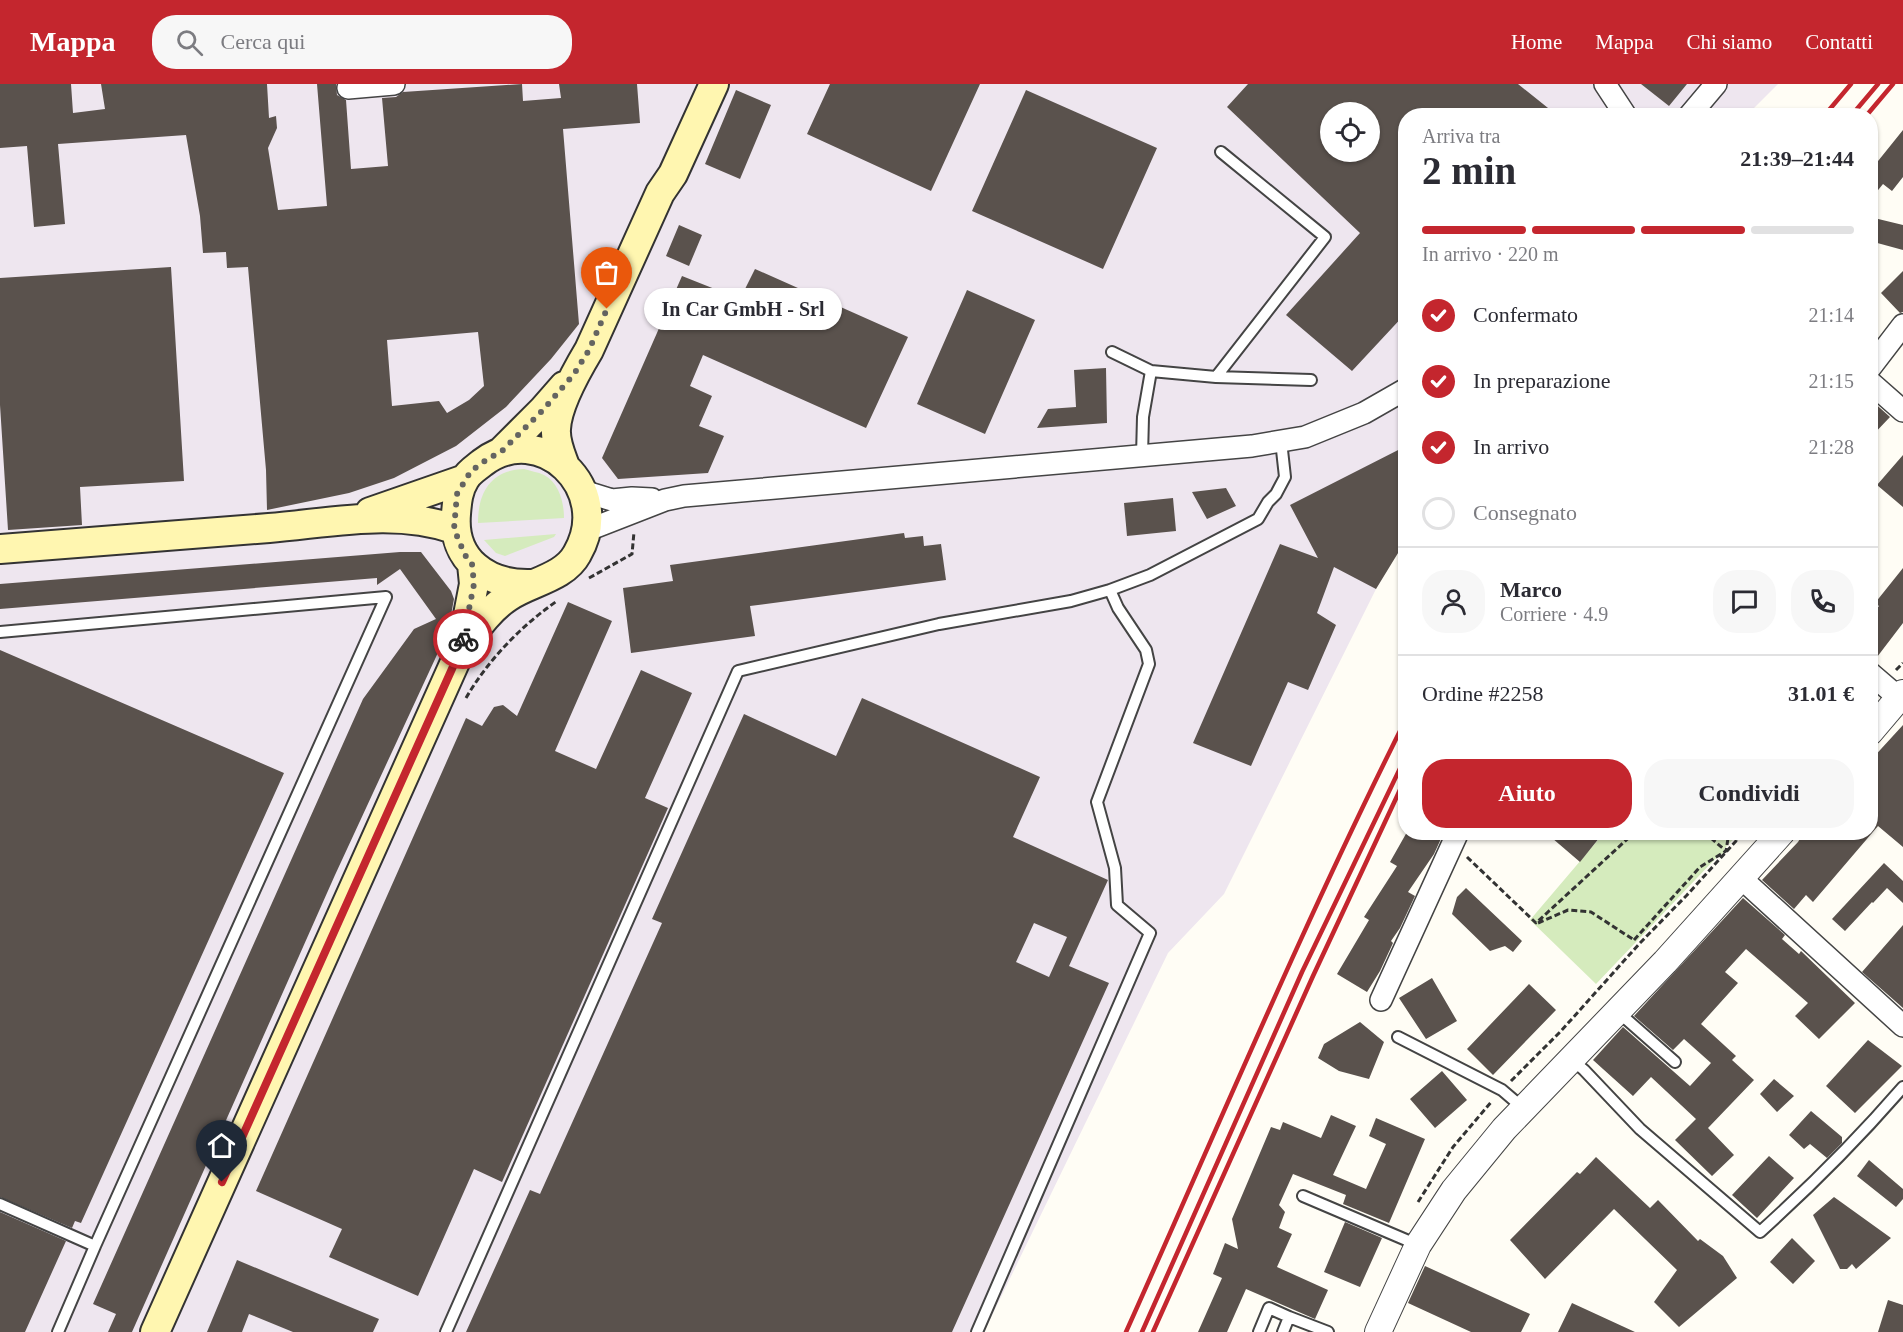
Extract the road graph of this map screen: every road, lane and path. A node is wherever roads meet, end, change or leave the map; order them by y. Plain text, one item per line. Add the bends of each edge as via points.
1 (394, 84) edge
2 (714, 84) edge
3 (1605, 84) edge
4 (1716, 84) edge
5 (348, 88) dead end
6 (1621, 108) edge
7 (1696, 108) edge
8 (1221, 152) dead end
9 (1903, 325) edge
10 (1112, 352) dead end
11 (1878, 358) edge
12 (1151, 371) junction
13 (574, 374) junction
14 (1216, 377) junction
15 (1311, 380) dead end
16 (1878, 389) edge
17 (1398, 394) edge
18 (1903, 411) edge
19 (1281, 441) junction
20 (501, 452) junction
21 (1142, 456) junction
22 (565, 466) junction
23 (465, 479) junction
24 (583, 490) junction
25 (665, 500) junction
26 (634, 511) junction
27 (348, 520) junction
28 (454, 529) junction
29 (588, 530) junction
30 (0, 549) edge
31 (472, 564) junction
32 (587, 580) dead end
33 (530, 584) junction
34 (1110, 590) junction
35 (559, 599) dead end
36 (0, 632) edge
37 (460, 651) junction
38 (1878, 679) edge
39 (1901, 696) edge
40 (464, 701) dead end
41 (1878, 723) edge
42 (1455, 840) edge
43 (1458, 840) edge
44 (1626, 840) edge
45 (1713, 840) edge
46 (1728, 840) edge
47 (1775, 840) edge
48 (1726, 851) junction
49 (1745, 874) junction
50 (1536, 923) junction
51 (1634, 940) junction
52 (1665, 962) junction
53 (1381, 1000) dead end
54 (1617, 1011) junction
55 (1903, 1026) edge
56 (1398, 1037) dead end
57 (1571, 1059) junction
58 (1675, 1062) dead end
59 (1903, 1087) edge
60 (1524, 1108) junction
61 (1303, 1196) dead end
62 (0, 1204) edge
63 (1418, 1245) junction
64 (95, 1246) junction
65 (1289, 1317) junction
66 (58, 1332) edge
67 (155, 1332) edge
68 (446, 1332) edge
69 (977, 1332) edge
70 (1259, 1332) edge
71 (1283, 1332) edge
72 (1328, 1332) edge
73 (1378, 1332) edge

1 - 5 street
2 - 13 main road via 589,350
3 - 6 street
4 - 7 street
8 - 14 lane via 1325,237
9 - 11 street
10 - 12 lane
12 - 14 lane
12 - 21 lane via 1143,417
13 - 20 main road
13 - 22 main road via 555,430
14 - 15 lane
16 - 18 street
17 - 19 street via 1365,413 1305,437
19 - 21 street
19 - 34 lane via 1285,477 1258,519 1150,575
20 - 22 main road via 539,452
20 - 23 main road
21 - 25 street
22 - 24 main road
23 - 27 main road
23 - 28 main road via 457,494
24 - 25 street via 612,500
24 - 29 main road
25 - 26 street
26 - 29 street
26 - 32 path via 632,554
27 - 28 main road via 416,519
27 - 30 main road
28 - 31 main road
29 - 33 main road via 577,556 561,572
31 - 33 main road via 496,580
31 - 37 main road via 474,584
33 - 37 main road via 491,611
34 - 68 lane via 738,670
34 - 69 lane via 1146,650 1149,664 1097,802 1115,868 1117,905 1150,933
35 - 40 path via 540,612 480,674
36 - 64 lane via 386,597
37 - 67 main road
38 - 39 street
39 - 41 street
42 - 53 street
43 - 50 path
44 - 50 path
45 - 48 path
46 - 48 path
47 - 49 street
48 - 49 path via 1736,841
48 - 51 path via 1700,867
49 - 52 street
49 - 55 street
50 - 51 path via 1568,910 1591,912
51 - 52 path
52 - 54 street
54 - 57 street
54 - 58 lane
56 - 60 lane via 1502,1090
57 - 59 lane via 1640,1129 1760,1232 1817,1180
57 - 60 street
60 - 63 street via 1454,1190
61 - 63 lane
62 - 64 lane
63 - 73 street
64 - 66 lane
65 - 70 lane via 1269,1308
65 - 71 lane
65 - 72 lane

